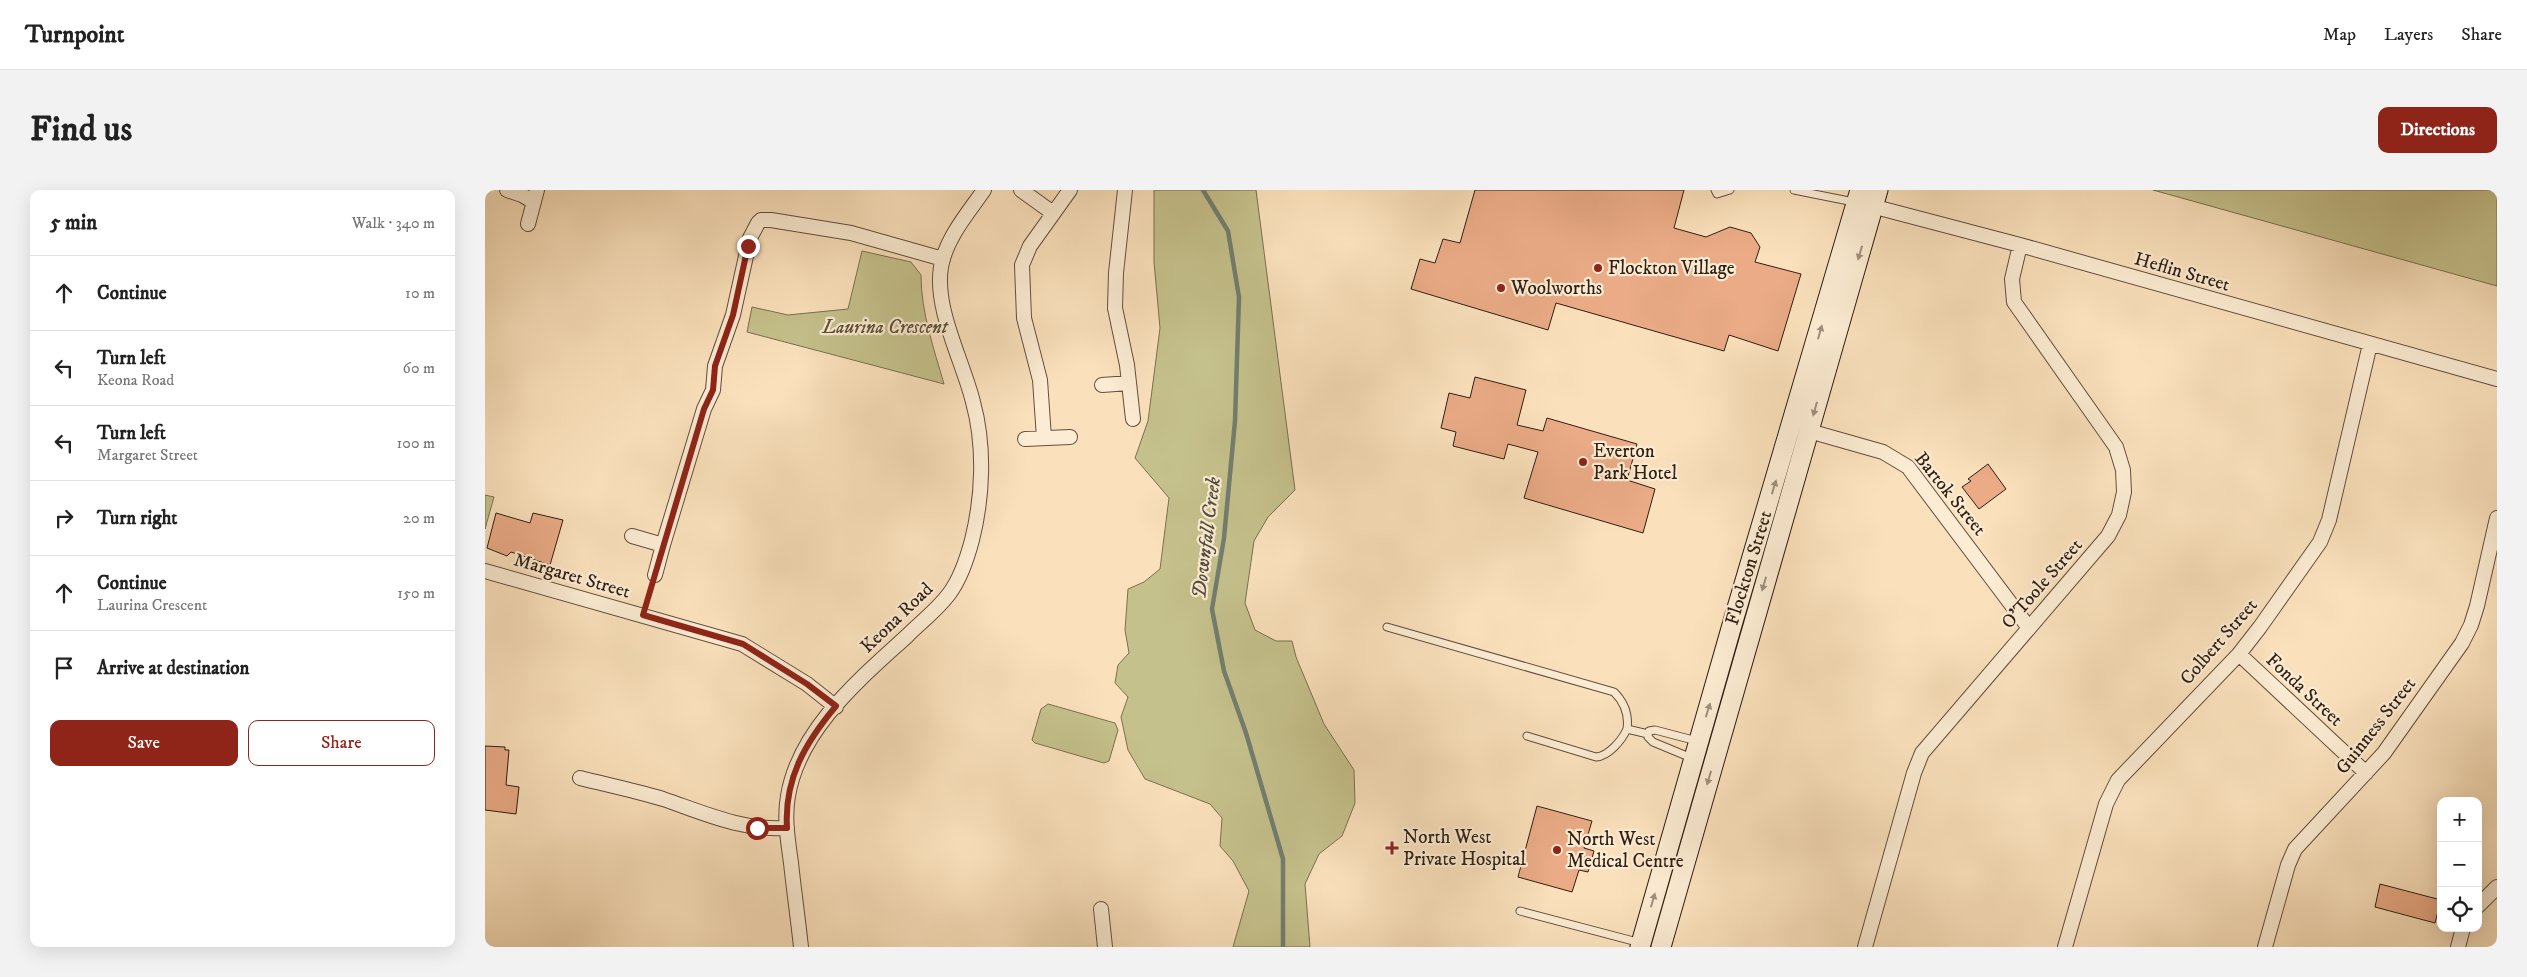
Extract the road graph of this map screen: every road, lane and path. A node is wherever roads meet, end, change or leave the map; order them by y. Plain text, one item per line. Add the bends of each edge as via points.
1 (507, 190) edge
2 (984, 190) edge
3 (1021, 190) edge
4 (1069, 190) edge
5 (1125, 190) edge
6 (1715, 190) edge
7 (1730, 190) edge
8 (1795, 190) edge
9 (536, 196) edge
10 (1867, 197) edge
11 (1053, 213) junction
12 (528, 224) dead end
13 (2020, 245) junction
14 (943, 259) junction
15 (2370, 344) junction
16 (2497, 379) edge
17 (1129, 383) junction
18 (1102, 386) dead end
19 (1133, 419) dead end
20 (1809, 431) junction
21 (1070, 437) dead end
22 (1025, 438) dead end
23 (1044, 438) junction
24 (2497, 518) edge
25 (632, 536) dead end
26 (663, 545) junction
27 (485, 571) edge
28 (655, 575) joint
29 (643, 615) junction
30 (1387, 626) dead end
31 (2029, 628) junction
32 (2239, 654) junction
33 (836, 706) junction
34 (1627, 729) junction
35 (1648, 734) junction
36 (1527, 736) dead end
37 (1696, 750) junction
38 (2366, 773) junction
39 (580, 778) dead end
40 (787, 828) junction
41 (2497, 887) edge
42 (2482, 902) edge
43 (1101, 909) dead end
44 (1520, 911) dead end
45 (2462, 932) edge
46 (1641, 945) edge
47 (801, 947) edge
48 (1105, 947) edge
49 (1661, 947) edge
50 (1865, 947) edge
51 (2065, 947) edge
52 (2265, 947) edge
53 (2458, 947) edge

1 - 9 street
2 - 14 street, Keona Road via 959,226
3 - 11 street
4 - 11 street
5 - 17 street via 1115,308
6 - 7 lane via 1717,194
8 - 10 lane
9 - 12 street
10 - 13 street, Heflin Street
10 -> 20 street, Flockton Street
37 -> 10 street, Flockton Street
11 - 23 street via 1026,252 1022,271 1024,318 1040,380
13 - 15 street, Heflin Street
13 - 31 street, O'Toole Street via 2012,280 2014,302 2116,448 2125,481 2115,526
14 - 26 street via 834,230 771,220 758,223 750,238 733,315 715,366 713,390 704,409
14 - 33 street, Keona Road via 940,276 944,308 973,402 979,435 981,473 974,530 961,573 943,602
15 - 16 street, Heflin Street
15 - 32 street, Colbert Street via 2325,531
17 - 18 street
17 - 19 street
20 - 31 street, Bartok Street via 1883,452 1908,467
20 -> 49 street, Flockton Street
21 - 23 street
22 - 23 street
24 - 38 street, Guinness Street via 2468,633 2398,734
25 - 26 street
26 - 28 street
27 - 29 street, Margaret Street
28 - 29 path
29 - 33 street, Margaret Street via 748,646
30 - 34 lane via 1615,692 1625,707
31 - 50 street, O'Toole Street via 1928,744 1917,763
32 - 38 street, Fonda Street
32 - 51 street, Colbert Street via 2126,771 2111,791
33 - 40 street, Keona Road via 812,736 799,759 787,799
34 - 35 lane
34 - 36 lane via 1613,748 1601,756
35 - 37 lane via 1653,742
35 - 37 lane via 1655,730
46 -> 37 street, Flockton Street
38 - 52 street, Guinness Street via 2295,849
39 - 40 street via 757,828
40 - 47 street, Keona Road
41 - 42 street
43 - 48 street
44 - 46 lane
45 - 53 street

